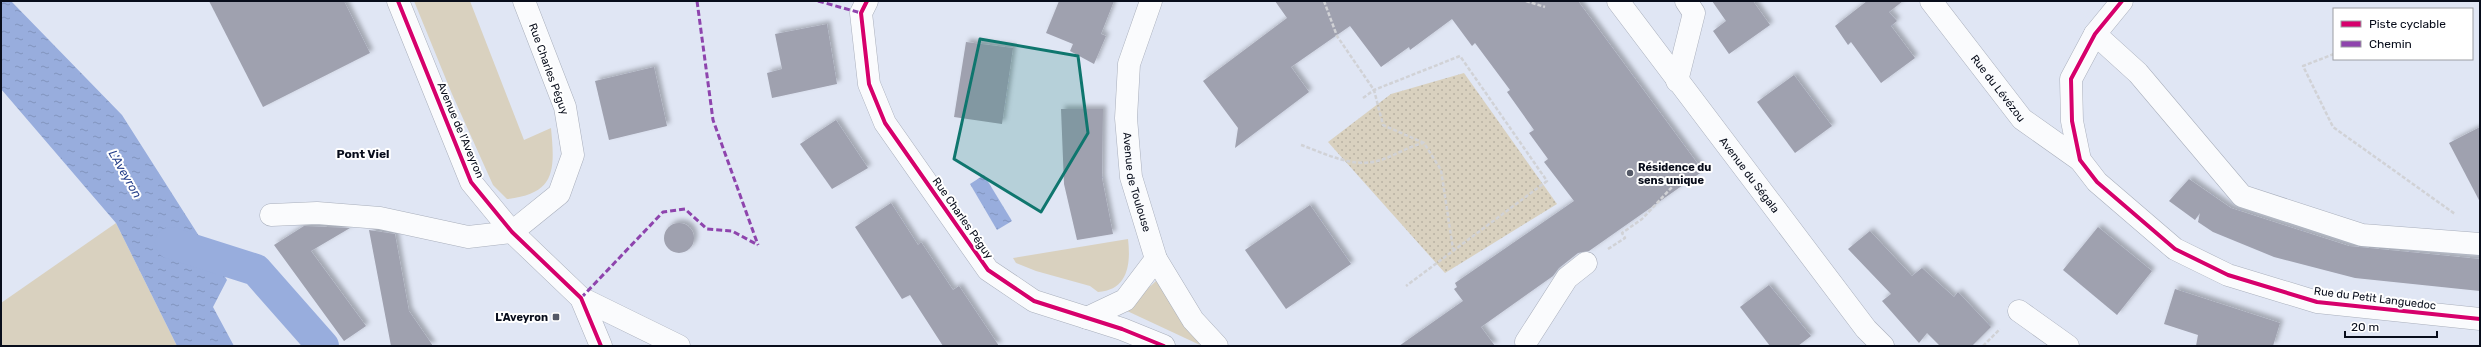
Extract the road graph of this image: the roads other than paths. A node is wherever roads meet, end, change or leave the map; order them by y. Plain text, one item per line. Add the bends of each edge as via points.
1 (398, 1) edge
2 (524, 1) edge
3 (868, 1) edge
4 (1151, 1) edge
5 (1618, 1) edge
6 (1686, 1) edge
7 (1931, 1) edge
8 (2122, 1) edge
9 (2095, 34) junction
10 (1677, 81) junction
11 (2080, 160) junction
12 (271, 215) dead end
13 (512, 232) junction
14 (2480, 244) edge
15 (1156, 259) junction
16 (1586, 263) dead end
17 (581, 298) junction
18 (2019, 311) dead end
19 (1087, 318) junction
20 (2480, 319) edge
21 (1526, 342) dead end
22 (601, 346) edge
23 (679, 346) edge
24 (1164, 346) edge
25 (1217, 346) edge
26 (1883, 346) edge
27 (2068, 346) edge

1 - 13 street, Avenue de l'Aveyron via 471,182
2 - 13 street, Rue Charles Péguy via 565,107 573,155 559,194
3 - 19 street, Rue Charles Péguy via 861,13 869,84 885,123 988,270 1034,301
4 - 15 street, Avenue de Toulouse via 1129,64 1126,118 1131,177
5 - 10 street, Avenue du Ségala
6 - 10 street via 1694,13
7 - 11 street, Rue du Lévézou via 2022,120
8 - 9 street, Rue du Petit Languedoc
9 - 11 street, Rue du Petit Languedoc via 2071,79 2072,121
9 - 14 street via 2138,72 2242,196 2362,235
10 - 26 street, Avenue du Ségala via 1866,329
11 - 20 street, Rue du Petit Languedoc via 2097,182 2175,249 2228,275 2317,302
12 - 13 street via 317,213 380,218 468,237
13 - 17 street, Avenue de l'Aveyron
15 - 19 street via 1125,300
15 - 25 street, Avenue de Toulouse via 1193,320
16 - 21 street via 1567,278
17 - 22 street, Avenue de l'Aveyron
17 - 23 street
18 - 27 street
19 - 24 street, Rue Charles Péguy

